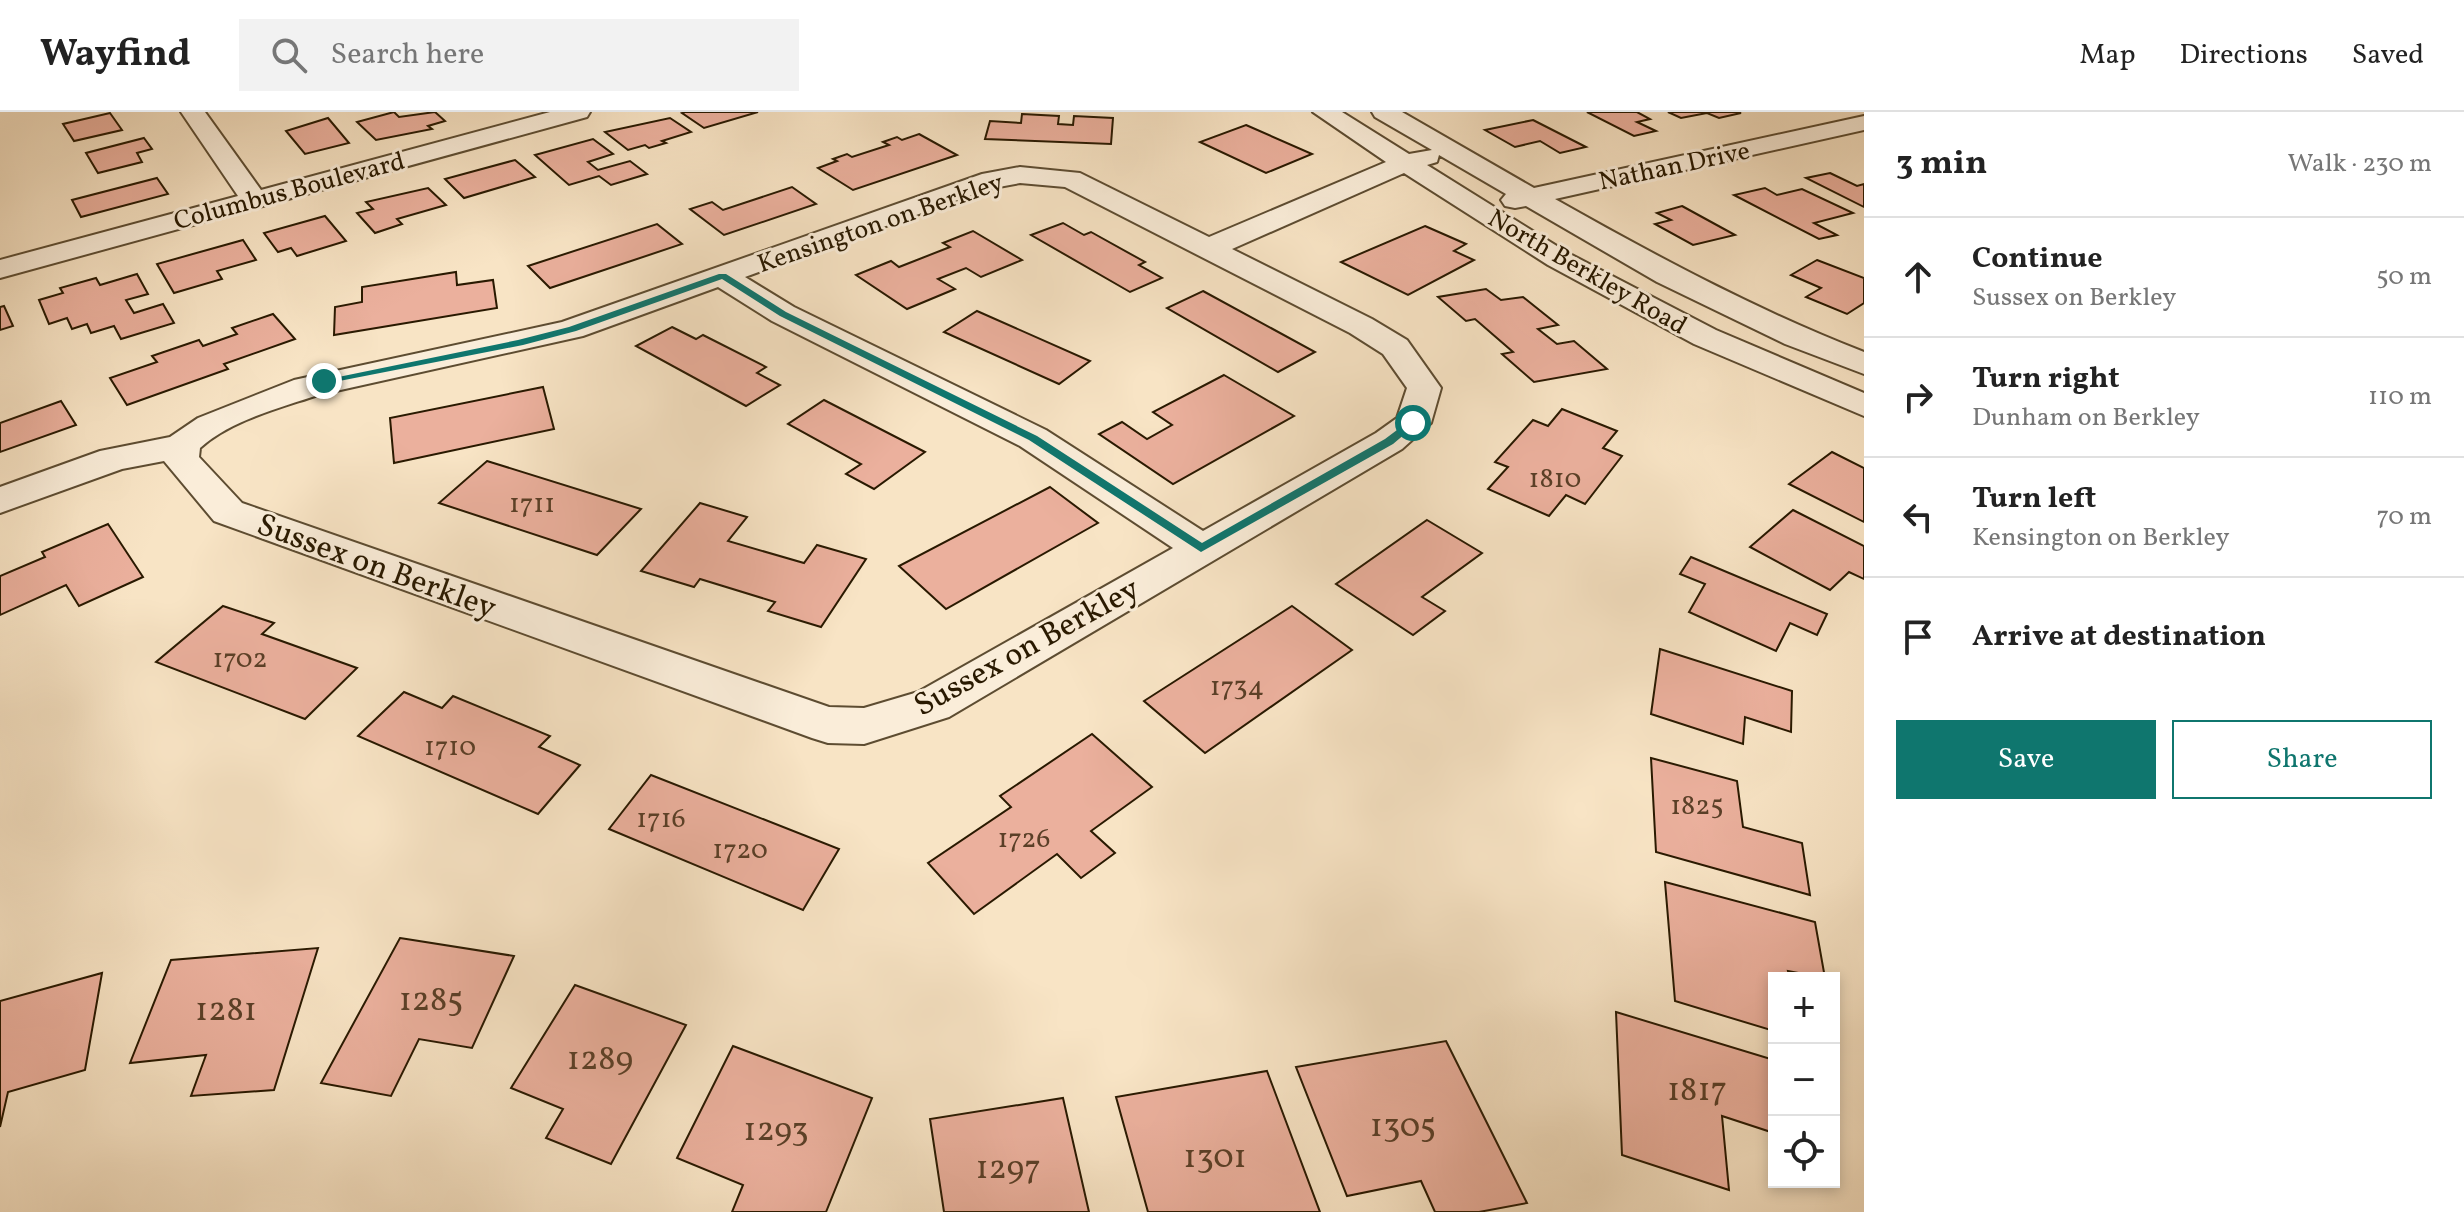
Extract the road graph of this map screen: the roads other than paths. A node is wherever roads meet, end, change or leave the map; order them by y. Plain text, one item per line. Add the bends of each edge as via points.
1 (193, 112) edge
2 (578, 112) edge
3 (1325, 112) edge
4 (1384, 112) edge
5 (1862, 124) edge
6 (1453, 150) junction
7 (1408, 162) junction
8 (1531, 196) junction
9 (255, 200) junction
10 (1478, 208) junction
11 (1209, 248) junction
12 (0, 269) edge
13 (722, 276) junction
14 (1864, 364) edge
15 (1864, 406) edge
16 (182, 446) junction
17 (0, 501) edge
18 (1201, 548) junction

1 - 9 street
2 - 9 street, Columbus Boulevard
3 - 7 street, North Berkley Road
4 - 6 street, North Berkley Road
5 - 8 street, Nathan Drive
6 - 7 street
6 - 8 street, North Berkley Road
7 - 10 street, North Berkley Road
7 - 11 street
8 - 10 street, Nathan Drive
8 - 14 street, North Berkley Road via 1668,276
9 - 12 street, Columbus Boulevard
10 - 15 street, North Berkley Road via 1558,259 1705,337
11 - 13 street, Kensington on Berkley via 1071,179 1020,175 982,182
11 - 18 street, Sussex on Berkley via 1395,347 1424,388 1413,423 1389,441
13 - 16 street, Kensington on Berkley via 519,343 324,381 251,406 189,436
13 - 18 street via 783,314 1033,438
16 - 17 street, Kensington on Berkley via 113,459
16 - 18 street, Sussex on Berkley via 181,459 228,512 828,725 864,726 933,705

